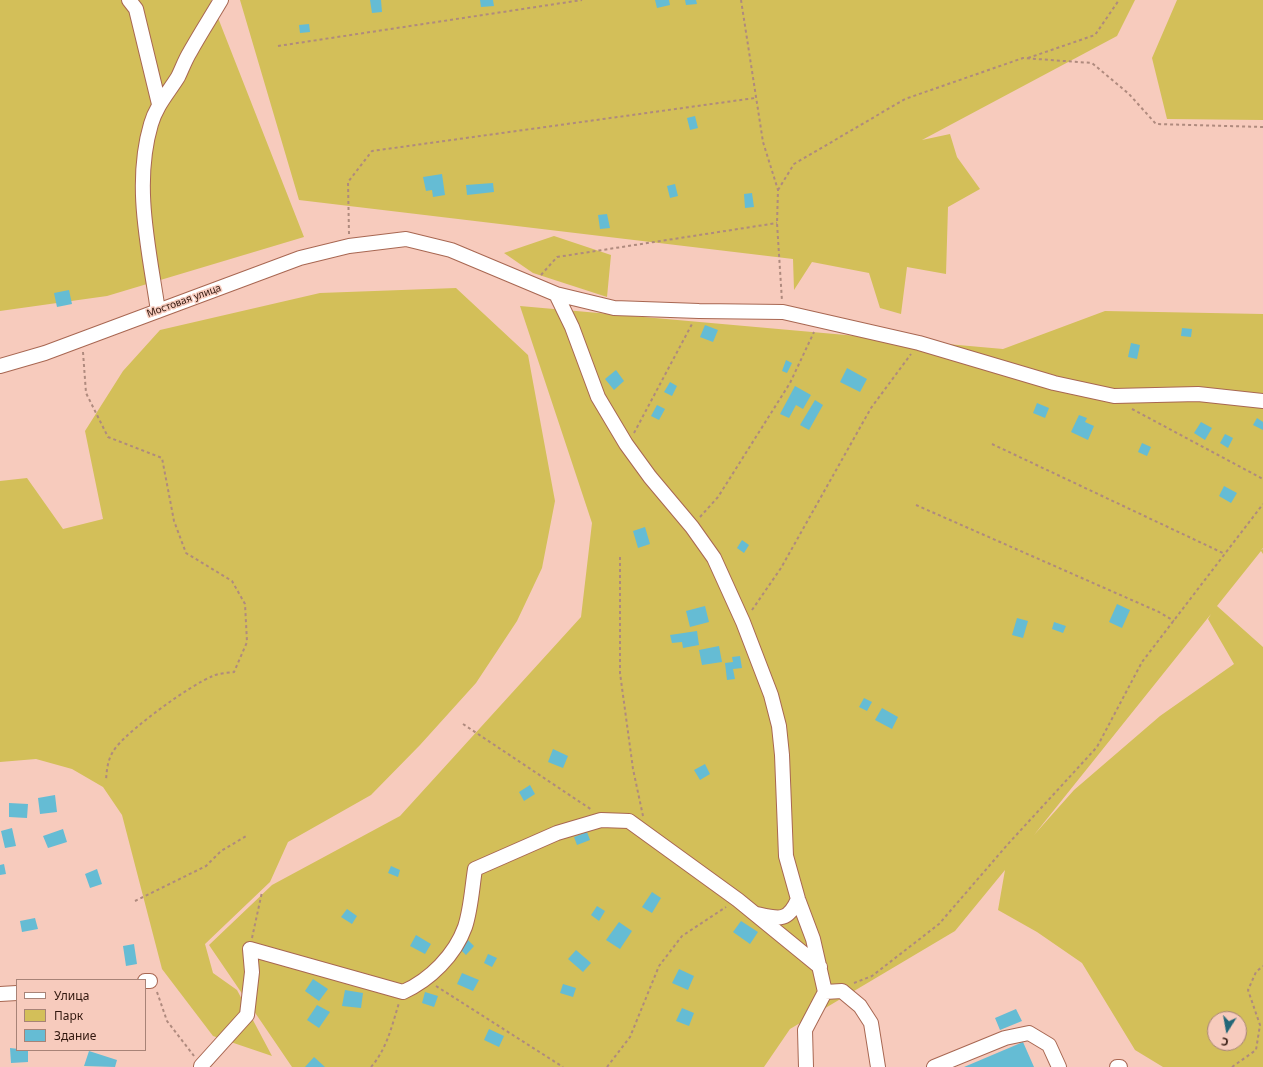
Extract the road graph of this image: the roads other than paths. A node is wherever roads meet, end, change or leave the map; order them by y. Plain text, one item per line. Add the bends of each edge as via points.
1 (129, 0) edge
2 (221, 0) edge
3 (159, 104) junction
4 (556, 294) junction
5 (158, 310) junction
6 (0, 366) edge
7 (1263, 401) edge
8 (798, 899) junction
9 (755, 914) junction
10 (820, 967) junction
11 (824, 992) junction
12 (16, 993) edge
13 (0, 994) edge
14 (202, 1066) edge
15 (806, 1067) edge
16 (878, 1067) edge
17 (934, 1067) edge
18 (1059, 1067) edge

1 - 3 street via 136,10
2 - 3 street
3 - 5 street via 151,124 142,181 142,208
4 - 5 street, Мостовая улица via 450,250 406,240 350,246 300,258
4 - 7 street, Мостовая улица via 614,308 783,312 919,343 1054,383 1114,396 1198,394
4 - 8 street via 572,327 598,397 626,444 714,558 743,622 770,695 778,726 782,755 786,856
5 - 6 street, Мостовая улица via 45,353
8 - 9 street via 792,912 784,917 774,918
8 - 10 street
9 - 10 street
9 - 14 street via 629,821 601,820 557,833 475,869 465,926 455,946 425,980 403,992 250,949 252,972 247,1015
10 - 11 street
11 - 15 street via 804,1030
11 - 16 street via 842,991 860,1006 871,1023
12 - 13 street
17 - 18 street via 1005,1038 1029,1033 1049,1045

